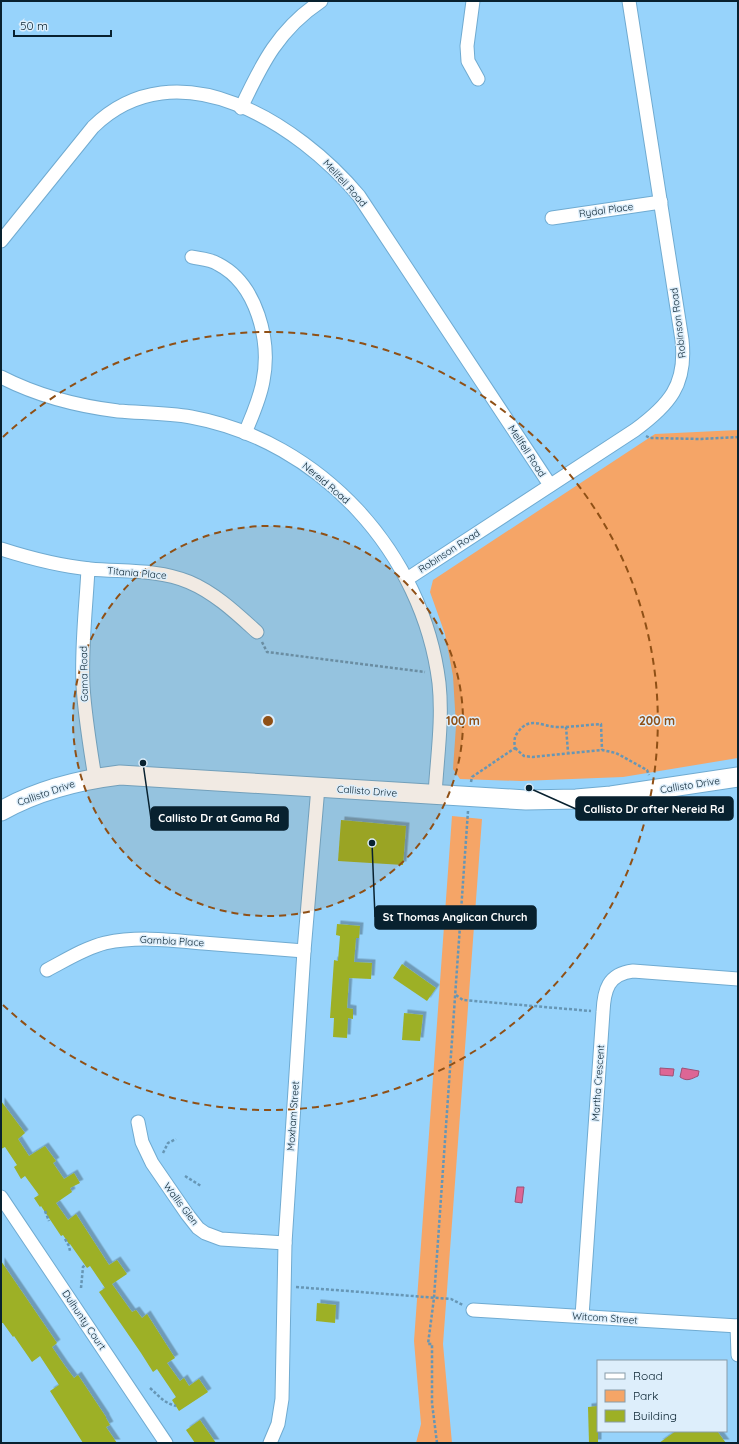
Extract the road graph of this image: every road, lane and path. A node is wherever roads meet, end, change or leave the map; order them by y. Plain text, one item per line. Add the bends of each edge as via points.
1 (321, 1) edge
2 (473, 1) edge
3 (629, 1) edge
4 (478, 80) dead end
5 (242, 108) junction
6 (661, 202) junction
7 (552, 218) dead end
8 (1, 241) edge
9 (192, 258) dead end
10 (1, 377) edge
11 (635, 430) junction
12 (245, 433) junction
13 (738, 437) edge
14 (550, 485) junction
15 (1, 549) edge
16 (88, 569) junction
17 (407, 579) junction
18 (257, 632) joint
19 (438, 673) junction
20 (566, 727) junction
21 (515, 748) junction
22 (602, 750) junction
23 (568, 752) junction
24 (738, 777) edge
25 (95, 778) junction
26 (318, 787) junction
27 (655, 791) junction
28 (435, 795) junction
29 (469, 797) junction
30 (1, 811) edge
31 (304, 951) junction
32 (47, 970) dead end
33 (738, 979) edge
34 (456, 995) junction
35 (602, 1012) junction
36 (138, 1122) dead end
37 (176, 1139) dead end
38 (163, 1153) dead end
39 (185, 1176) dead end
40 (202, 1186) dead end
41 (1, 1197) edge
42 (45, 1211) dead end
43 (49, 1221) dead end
44 (65, 1239) dead end
45 (285, 1243) junction
46 (70, 1251) dead end
47 (85, 1265) dead end
48 (284, 1286) junction
49 (82, 1288) dead end
50 (434, 1298) junction
51 (473, 1310) joint
52 (582, 1316) junction
53 (737, 1326) edge
54 (738, 1355) edge
55 (150, 1388) dead end
56 (176, 1406) dead end
57 (166, 1443) edge
58 (270, 1443) edge
59 (436, 1443) edge

1 - 5 street via 274,46 259,70
2 - 4 street via 468,61
3 - 6 street, Robinson Road
5 - 8 street, Mellfell Road via 200,94 172,91 138,97 117,108 93,127
5 - 14 street, Mellfell Road via 268,120 300,140 328,163 354,191
6 - 7 street, Rydal Place
6 - 11 street, Robinson Road via 684,355 683,367 672,396 658,413
9 - 12 street via 210,260 235,276 252,301 262,330 266,356 263,382
10 - 12 street, Nereid Road via 62,401 119,411 192,418
11 - 13 path via 650,438
11 - 14 street, Robinson Road
12 - 17 street, Nereid Road via 278,447 343,494 377,533
14 - 17 street, Robinson Road
15 - 16 street, Titania Place
16 - 18 street, Titania Place via 165,574 188,582 220,600
16 - 25 street, Gama Road via 83,687
17 - 19 street, Nereid Road via 427,628
18 - 19 path via 267,652
19 - 28 street, Nereid Road via 440,712
20 - 21 path via 529,724 516,735
20 - 22 path via 601,724
20 - 23 path
21 - 23 path via 524,756 533,757
21 - 29 path via 472,777
22 - 23 path
22 - 27 path via 616,753 647,770
24 - 27 street, Callisto Drive
25 - 26 street, Callisto Drive via 144,775
25 - 30 street, Callisto Drive via 42,792
26 - 28 street, Callisto Drive
26 - 31 street, Moxham Street
27 - 29 street, Callisto Drive via 576,799
28 - 29 street, Callisto Drive
29 - 34 path
31 - 32 street, Gambia Place via 131,940 94,947
31 - 45 street, Moxham Street
33 - 35 street, Martha Crescent via 628,972 615,978 608,986
34 - 35 path via 463,1000
34 - 50 path
35 - 52 street, Martha Crescent
36 - 45 street, Wallis Glen via 142,1142 152,1163 198,1228 221,1239
37 - 38 path via 168,1143
39 - 40 path
41 - 57 street, Dulhunty Court
42 - 43 path
44 - 46 path
45 - 48 street, Moxham Street
47 - 49 path
48 - 50 path
48 - 58 street, Moxham Street via 282,1399 278,1424
50 - 51 path via 451,1299
50 - 59 path via 428,1344 432,1344 432,1403
51 - 52 street, Witcom Street
52 - 53 street, Witcom Street
53 - 54 street
55 - 56 path via 162,1401

